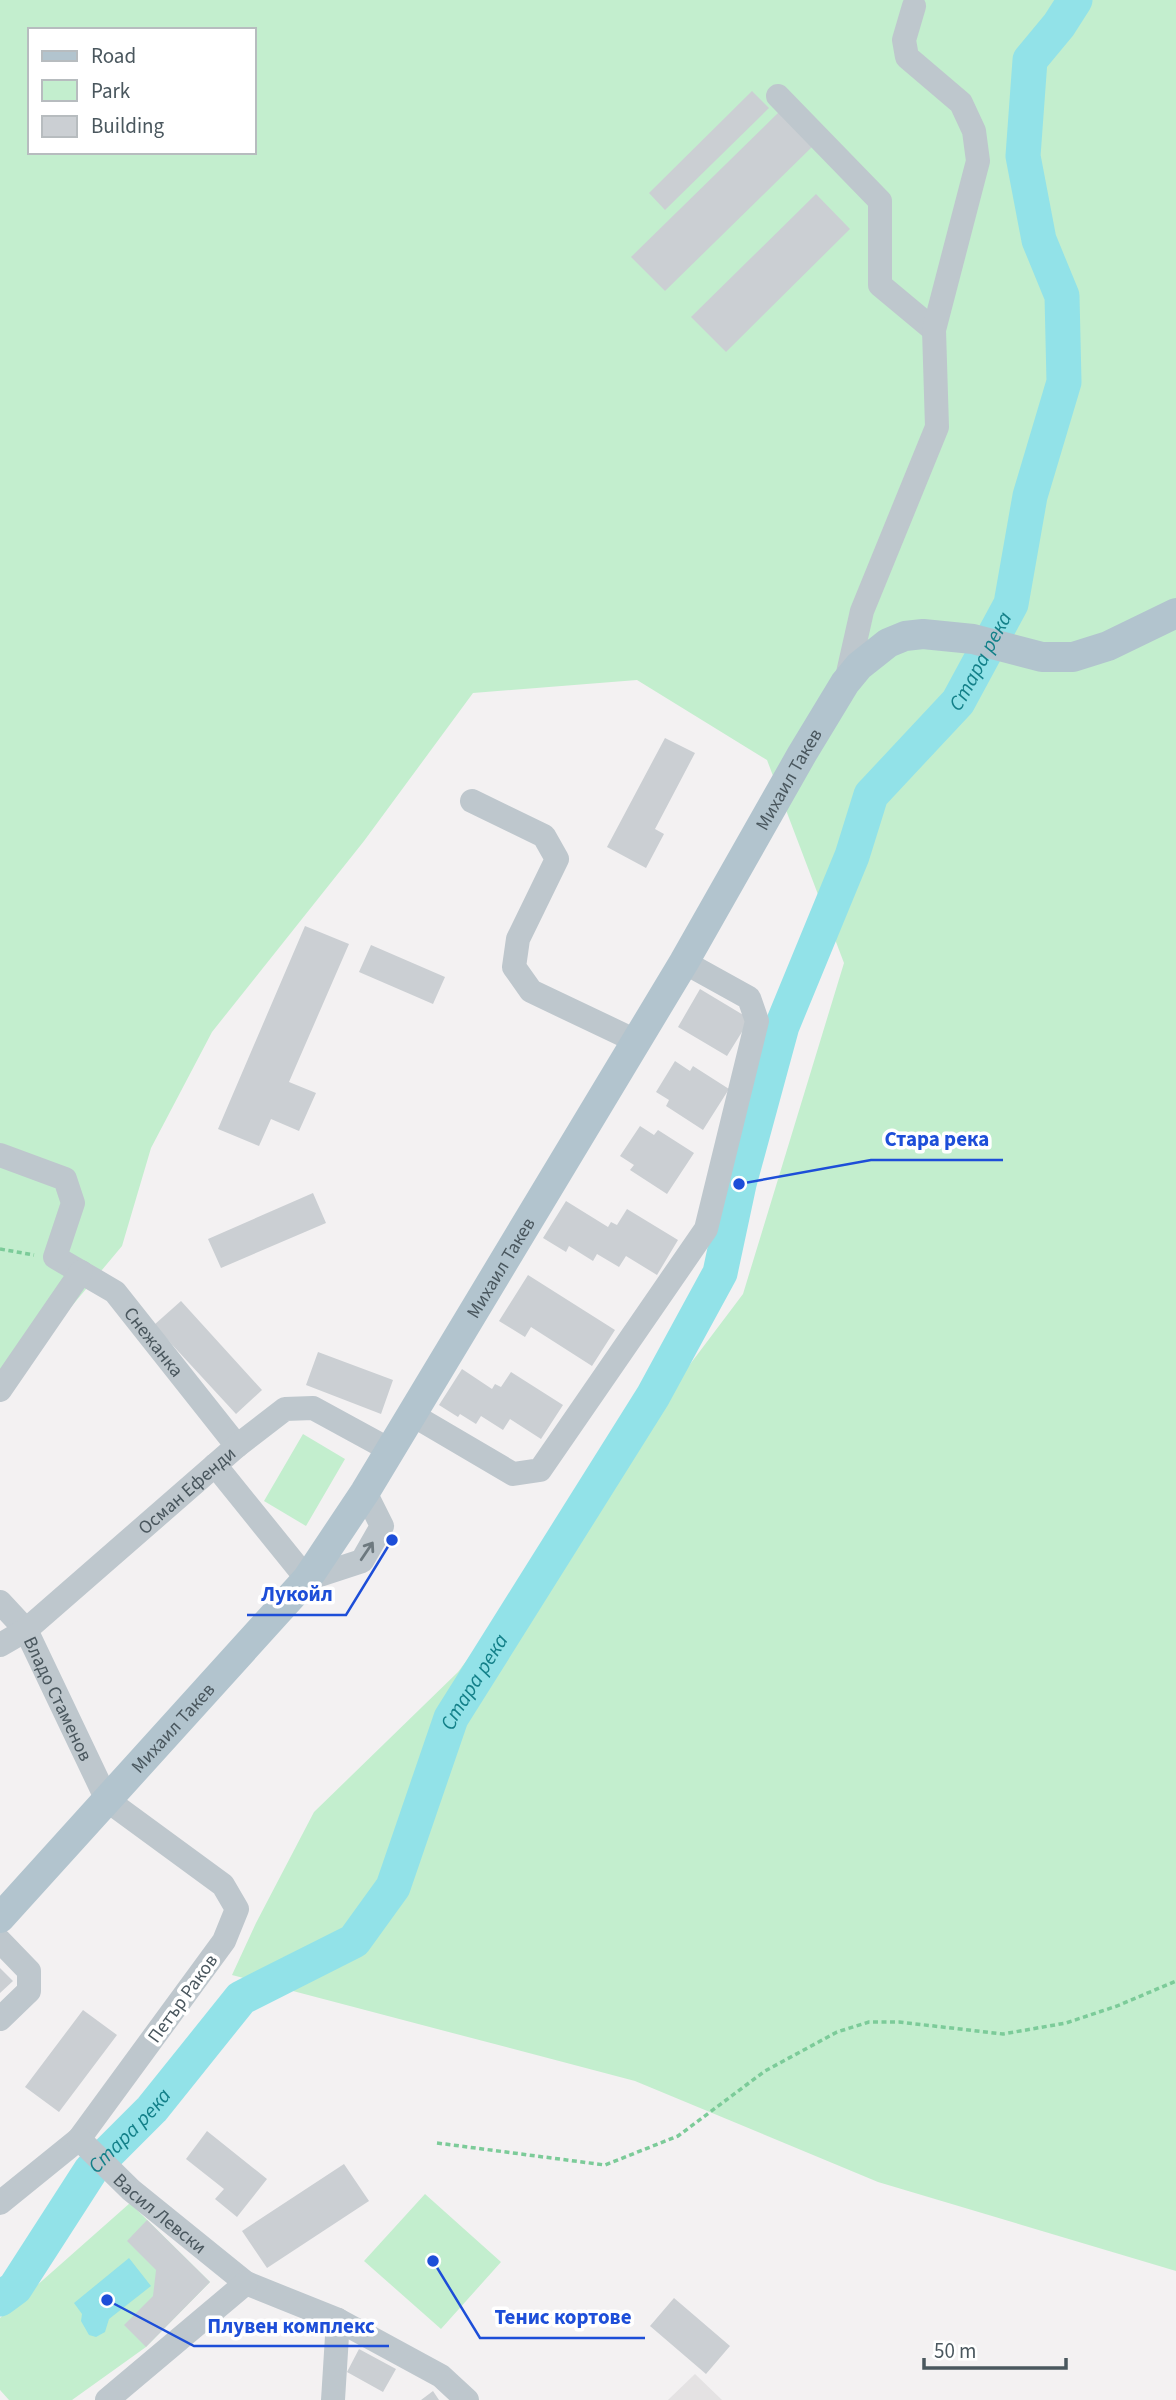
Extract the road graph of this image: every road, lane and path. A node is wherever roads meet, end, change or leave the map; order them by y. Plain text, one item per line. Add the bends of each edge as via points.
1 (914, 6) dead end
2 (778, 96) dead end
3 (934, 330) junction
4 (1176, 613) edge
5 (845, 683) junction
6 (472, 801) dead end
7 (684, 962) junction
8 (636, 1041) junction
9 (0, 1155) edge
10 (0, 1249) edge
11 (65, 1263) junction
12 (0, 1390) edge
13 (411, 1414) junction
14 (237, 1446) junction
15 (390, 1450) junction
16 (215, 1465) junction
17 (307, 1579) junction
18 (0, 1602) edge
19 (26, 1630) junction
20 (0, 1645) edge
21 (107, 1800) junction
22 (0, 1919) edge
23 (0, 1941) edge
24 (1176, 1981) edge
25 (0, 2019) edge
26 (79, 2139) junction
27 (437, 2143) dead end
28 (0, 2203) edge
29 (246, 2283) junction
30 (338, 2320) junction
31 (107, 2400) edge
32 (333, 2400) edge
33 (467, 2400) edge

1 - 3 street via 904,40 907,57 961,103 974,131 978,161
2 - 3 street via 880,201 880,285
3 - 5 street via 937,427 862,611
4 - 5 main road, Михаил Такев via 1073,657 1042,657 937,634 905,636 872,654
5 - 7 main road, Михаил Такев
6 - 8 street via 544,836 557,859 518,939 514,967 531,991
7 - 8 main road, Михаил Такев
7 - 13 street via 749,998 757,1021 706,1228 540,1470 513,1474
8 - 13 main road, Михаил Такев
9 - 11 street via 65,1179 73,1202
10 - 11 path
11 - 12 street
11 - 14 street, Снежанка via 115,1292
13 - 15 main road, Михаил Такев
14 - 15 street, Осман Ефенди via 285,1409 313,1408
14 - 16 street, Осман Ефенди
15 - 17 main road, Михаил Такев
16 - 17 street
16 - 19 street, Осман Ефенди
17 - 21 main road, Михаил Такев
18 - 19 street, Владо Стаменов
19 - 20 street, Осман Ефенди
19 - 21 street, Владо Стаменов
21 - 22 main road, Михаил Такев
21 - 26 street, Петър Раков via 223,1885 237,1909 224,1941
23 - 25 street via 29,1970 29,1991
24 - 27 path via 1066,2023 1003,2034 900,2022 869,2022 837,2032 765,2071 678,2137 605,2165
26 - 28 street, Петър Раков
26 - 29 street, Васил Левски via 131,2190
29 - 30 street, Васил Левски
29 - 31 street
30 - 32 street
30 - 33 street, Васил Левски via 441,2376

